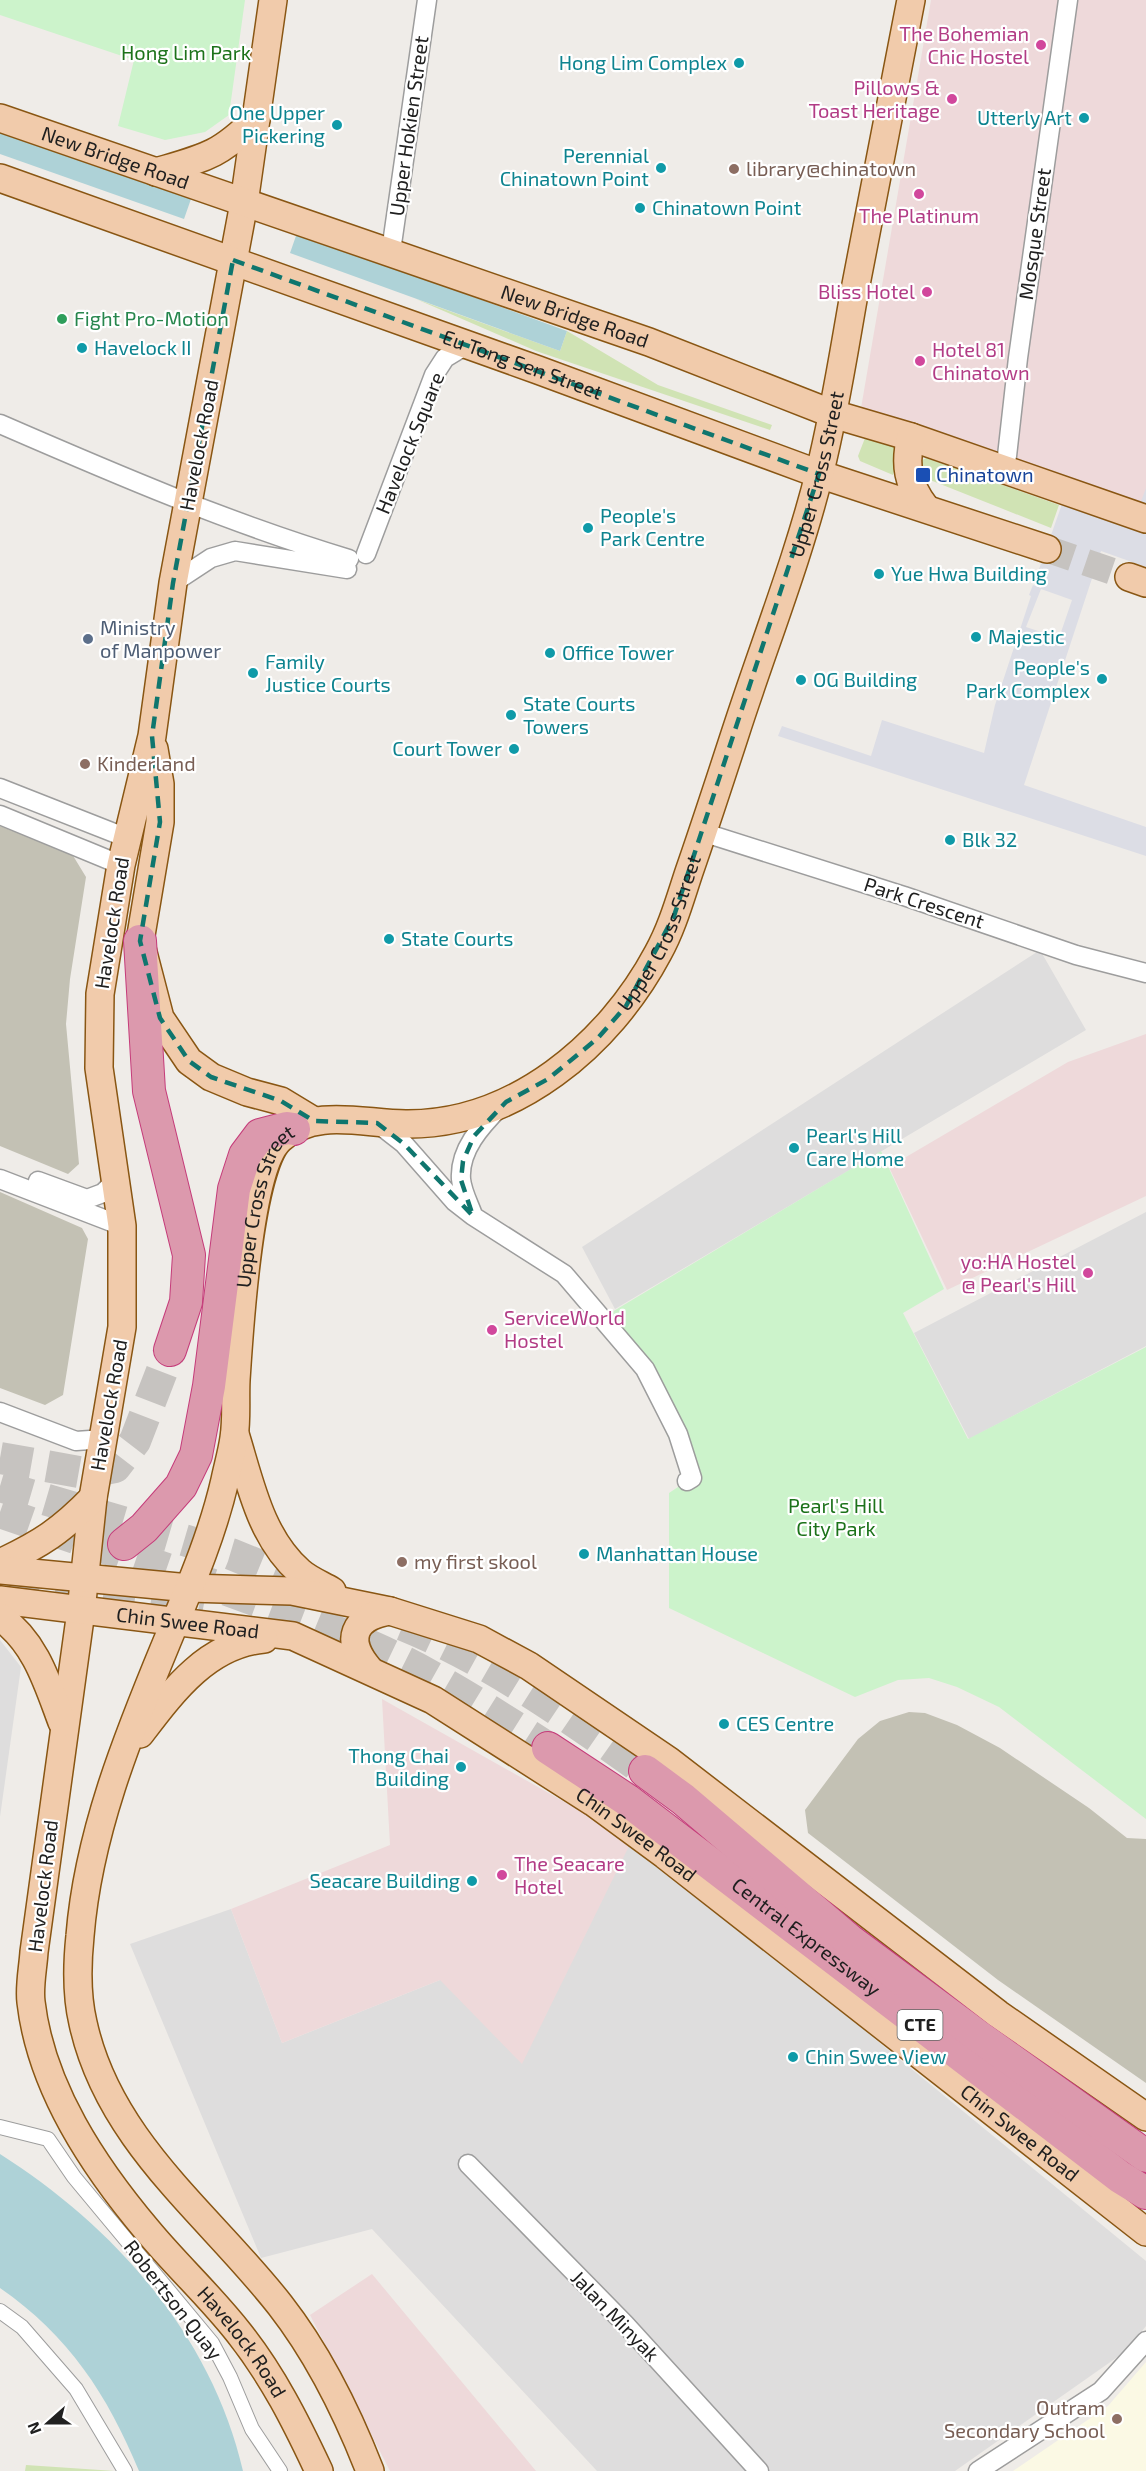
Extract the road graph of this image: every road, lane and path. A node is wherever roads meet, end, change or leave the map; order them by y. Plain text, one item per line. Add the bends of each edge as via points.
1 (273, 0) edge
2 (427, 0) edge
3 (911, 0) edge
4 (1068, 0) edge
5 (0, 118) edge
6 (256, 119) junction
7 (156, 172) junction
8 (0, 178) edge
9 (244, 203) junction
10 (391, 251) junction
11 (233, 260) junction
12 (468, 344) junction
13 (833, 414) junction
14 (0, 424) edge
15 (911, 437) junction
16 (1002, 468) junction
17 (819, 474) junction
18 (188, 505) junction
19 (925, 507) junction
20 (1146, 519) edge
21 (1047, 549) tunnel mouth
22 (354, 561) junction
23 (173, 583) junction
24 (152, 736) junction
25 (3, 789) edge
26 (0, 808) edge
27 (51, 808) junction
28 (0, 815) edge
29 (43, 832) junction
30 (702, 832) junction
31 (127, 838) junction
32 (121, 865) junction
33 (140, 941) junction
34 (1146, 973) edge
35 (506, 1102) junction
36 (377, 1123) junction
37 (304, 1125) junction
38 (0, 1167) edge
39 (0, 1179) edge
40 (115, 1181) junction
41 (473, 1216) junction
42 (122, 1226) junction
43 (170, 1350) tunnel mouth
44 (0, 1412) edge
45 (235, 1433) junction
46 (104, 1439) junction
47 (687, 1481) dead end
48 (93, 1498) junction
49 (124, 1544) dead end
50 (0, 1563) edge
51 (0, 1570) edge
52 (84, 1580) junction
53 (189, 1588) junction
54 (0, 1600) edge
55 (347, 1600) junction
56 (81, 1611) junction
57 (390, 1611) junction
58 (0, 1617) edge
59 (176, 1621) junction
60 (293, 1636) junction
61 (369, 1669) junction
62 (63, 1726) junction
63 (548, 1748) tunnel mouth
64 (120, 1759) junction
65 (645, 1771) tunnel mouth
66 (1146, 2117) edge
67 (0, 2127) edge
68 (1140, 2149) edge
69 (468, 2164) dead end
70 (1133, 2185) edge
71 (1146, 2202) edge
72 (1146, 2232) edge
73 (0, 2311) edge
74 (1146, 2341) edge
75 (125, 2471) edge
76 (280, 2471) edge
77 (319, 2471) edge
78 (370, 2471) edge
79 (759, 2471) edge
80 (978, 2471) edge

1 - 6 main road, Havelock Road
2 - 10 street, Upper Hokien Street
3 - 13 main road, Upper Cross Street
4 - 16 street, Mosque Street via 1007,456
5 - 7 main road, New Bridge Road
6 - 7 main road via 214,155
6 - 9 main road, Havelock Road
7 - 9 main road, New Bridge Road
8 - 11 main road, Eu Tong Sen Street
9 - 10 main road, New Bridge Road
9 - 11 main road, Havelock Road
10 - 13 main road, New Bridge Road via 650,342
11 - 12 main road, Eu Tong Sen Street
11 - 18 main road, Havelock Road
12 - 17 main road, Eu Tong Sen Street
12 - 22 street, Havelock Square via 445,358 434,375
13 - 15 main road, New Bridge Road
13 - 17 main road, Upper Cross Street
14 - 18 street
15 - 16 main road, New Bridge Road
15 - 19 main road via 906,468 910,484
16 - 20 main road, New Bridge Road
17 - 19 main road, Eu Tong Sen Street
17 - 30 main road, Upper Cross Street
18 - 22 street
18 - 23 main road, Havelock Road
19 - 21 main road, Eu Tong Sen Street
22 - 23 street via 235,551 211,558
23 - 24 main road, Havelock Road
24 - 31 main road, Havelock Road
24 - 33 main road via 160,784 160,822
25 - 26 street
25 - 27 street
27 - 29 street
27 - 31 street
28 - 29 street
29 - 32 street
30 - 34 street, Park Crescent via 1076,955
30 - 35 main road, Upper Cross Street via 658,954 626,1006 598,1038 548,1078
31 - 32 main road, Havelock Road
32 - 40 main road, Havelock Road via 100,994 99,1023 100,1077
33 - 37 main road via 160,1018 189,1061 211,1077 281,1101
33 - 43 highway via 149,1091 189,1255 186,1302
35 - 36 main road, Upper Cross Street via 427,1123
35 - 41 street via 474,1136 463,1161 461,1180
36 - 37 main road, Upper Cross Street via 340,1119
36 - 41 street via 404,1144 455,1202
37 - 45 main road, Upper Cross Street via 280,1139 270,1151 259,1184 240,1331
37 - 49 highway via 260,1135 245,1155 234,1189 209,1386 195,1455 181,1486 144,1528
38 - 40 street via 87,1199 103,1193
39 - 42 street
40 - 42 main road, Havelock Road
41 - 47 street via 564,1274 645,1369 678,1434 692,1478
42 - 46 main road, Havelock Road via 122,1327
44 - 46 street via 76,1441
45 - 53 main road, Upper Cross Street via 214,1520
45 - 55 main road via 265,1525 281,1552 301,1573
46 - 48 main road, Havelock Road
48 - 50 main road via 64,1528
48 - 52 main road, Havelock Road
51 - 52 main road, Chin Swee Road
52 - 53 main road, Chin Swee Road
52 - 56 main road, Havelock Road
53 - 55 main road, Chin Swee Road via 292,1591
53 - 59 main road, Upper Cross Street
54 - 56 main road, Chin Swee Road
55 - 57 main road, Chin Swee Road
56 - 59 main road, Chin Swee Road
56 - 62 main road, Havelock Road
57 - 61 main road via 367,1617 355,1636 355,1648
57 - 66 main road, Chin Swee Road via 479,1639 530,1666 602,1714 754,1825 998,2014
58 - 62 main road via 25,1638 34,1652
59 - 60 main road, Chin Swee Road
59 - 64 main road
60 - 61 main road, Chin Swee Road
60 - 64 main road via 244,1641 213,1656 167,1699
61 - 72 main road, Chin Swee Road via 433,1700 593,1802
62 - 77 main road, Havelock Road via 31,2001 50,2077 75,2128 111,2183 268,2372 290,2408
63 - 70 highway, Central Expressway / CTE via 627,1800
64 - 78 main road via 90,1866 82,1911 77,1966 84,2028 113,2099 149,2157 261,2281 315,2355 351,2423
65 - 68 highway, Central Expressway / CTE via 849,1940
67 - 76 street, Robertson Quay via 48,2139 102,2212 212,2343 252,2429
69 - 79 street, Jalan Minyak via 625,2324
70 - 71 highway, Central Expressway
73 - 75 street via 22,2327 76,2390
74 - 80 street via 1101,2391

